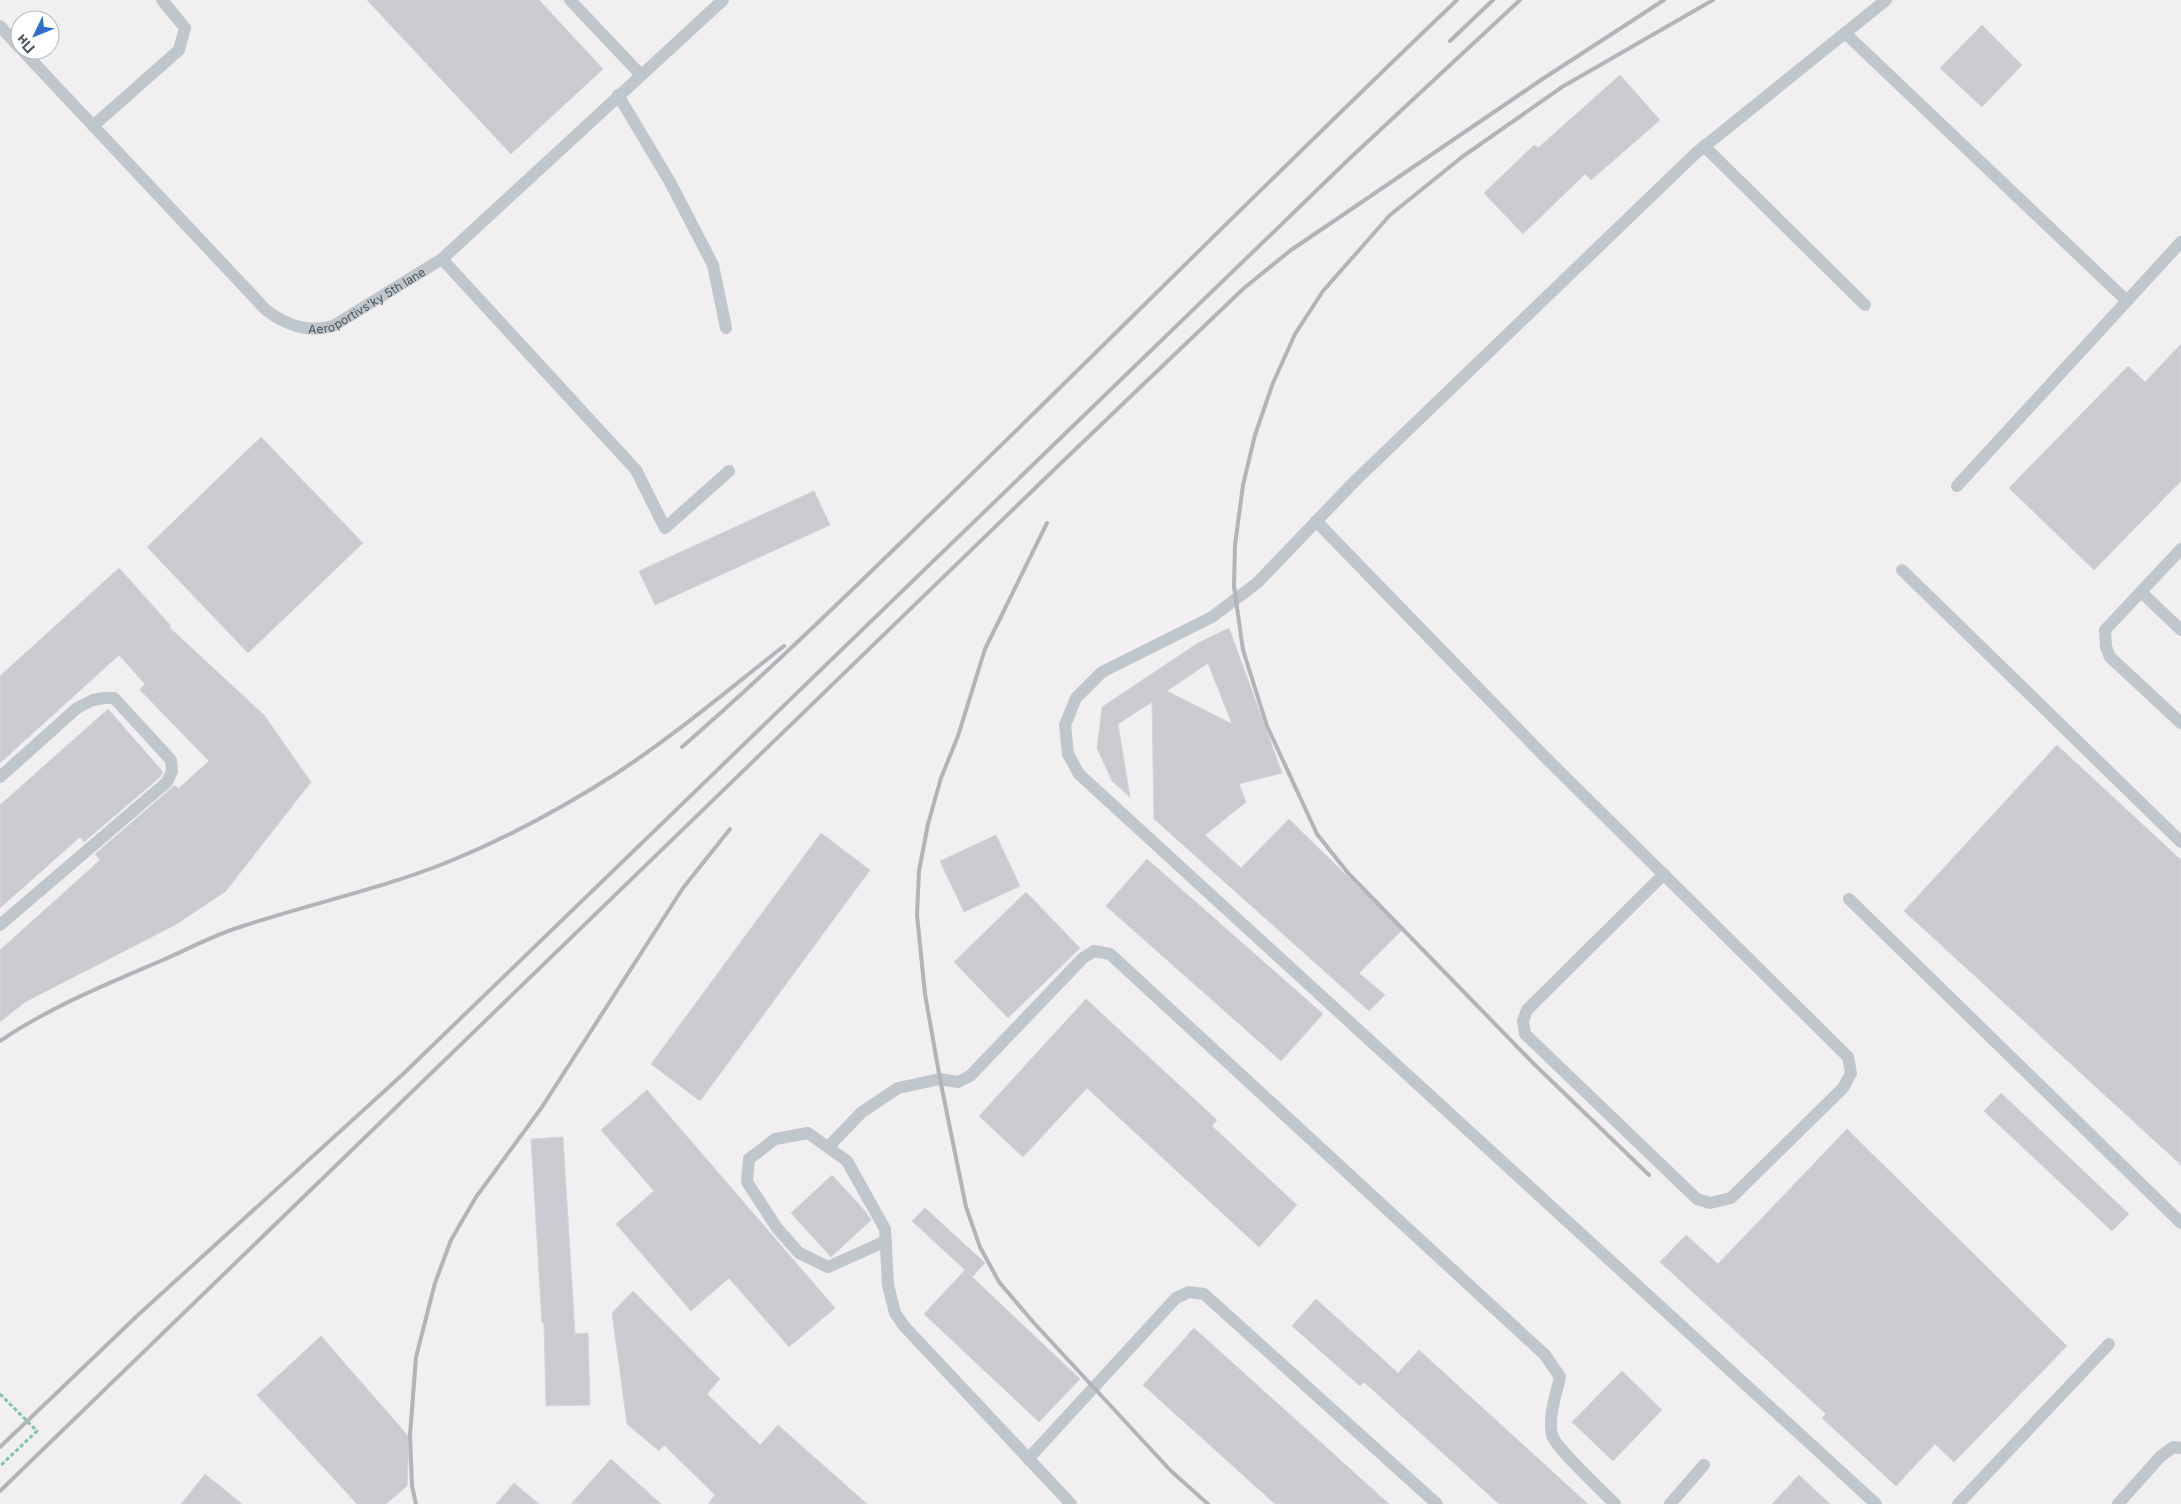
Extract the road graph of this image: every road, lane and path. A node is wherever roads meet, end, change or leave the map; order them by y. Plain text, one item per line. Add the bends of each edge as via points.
1 (162, 0) edge
2 (570, 0) edge
3 (723, 0) edge
4 (1886, 0) edge
5 (0, 26) edge
6 (1845, 32) junction
7 (10, 37) edge
8 (31, 60) edge
9 (641, 75) junction
10 (618, 95) junction
11 (93, 126) junction
12 (1704, 146) junction
13 (2181, 242) edge
14 (442, 259) junction
15 (2127, 301) junction
16 (1865, 306) dead end
17 (726, 328) dead end
18 (729, 471) dead end
19 (1957, 486) dead end
20 (1316, 521) junction
21 (2181, 549) edge
22 (1902, 570) dead end
23 (2141, 592) junction
24 (2181, 630) edge
25 (2181, 723) edge
26 (0, 777) edge
27 (2181, 842) edge
28 (1664, 874) junction
29 (1849, 900) dead end
30 (0, 925) edge
31 (828, 1147) junction
32 (2181, 1223) edge
33 (886, 1241) junction
34 (2110, 1344) dead end
35 (0, 1394) edge
36 (2181, 1448) edge
37 (1028, 1459) junction
38 (1704, 1465) dead end
39 (0, 1466) edge
40 (1071, 1504) edge
41 (1436, 1504) edge
42 (1615, 1504) edge
43 (1670, 1504) edge
44 (1876, 1504) edge
45 (1958, 1504) edge
46 (2118, 1504) edge

1 - 11 lane via 185,28 178,50
2 - 9 lane
3 - 9 lane, Aeroportivs'ky 5th lane
4 - 6 lane
5 - 7 lane, Aeroportivs'ky 5th lane
6 - 12 lane
6 - 15 lane
8 - 11 lane, Aeroportivs'ky 5th lane
9 - 10 lane, Aeroportivs'ky 5th lane
10 - 14 lane, Aeroportivs'ky 5th lane
10 - 17 lane via 670,182 713,265
11 - 14 lane, Aeroportivs'ky 5th lane via 266,310 296,327 333,326
12 - 16 lane
12 - 20 lane
13 - 15 lane
14 - 18 lane via 636,470 665,528
15 - 19 lane
20 - 28 lane via 1544,756
20 - 44 lane via 1256,584 1212,617 1102,672 1076,698 1065,725 1068,754 1079,774
21 - 23 lane
22 - 27 lane
23 - 24 lane
23 - 25 lane via 2105,630 2106,647 2110,657
26 - 30 lane via 77,708 104,698 114,698 171,760 172,771 166,782
28 - 28 lane via 1527,1010 1523,1021 1525,1034 1697,1199 1710,1203 1731,1198 1843,1088 1850,1073 1848,1057
29 - 32 lane
31 - 33 lane via 847,1161 885,1229
31 - 33 lane via 808,1133 775,1139 749,1159 747,1182 777,1228 799,1253 828,1267
31 - 42 lane via 862,1112 898,1088 940,1079 958,1082 970,1076 1084,958 1094,951 1110,954 1545,1354 1560,1377 1551,1417 1552,1437
33 - 37 lane via 888,1285 895,1313
34 - 45 lane
35 - 39 path via 37,1431
36 - 46 lane via 2173,1447 2160,1457
37 - 40 lane
37 - 41 lane via 1176,1298 1189,1292 1204,1294
38 - 43 lane

